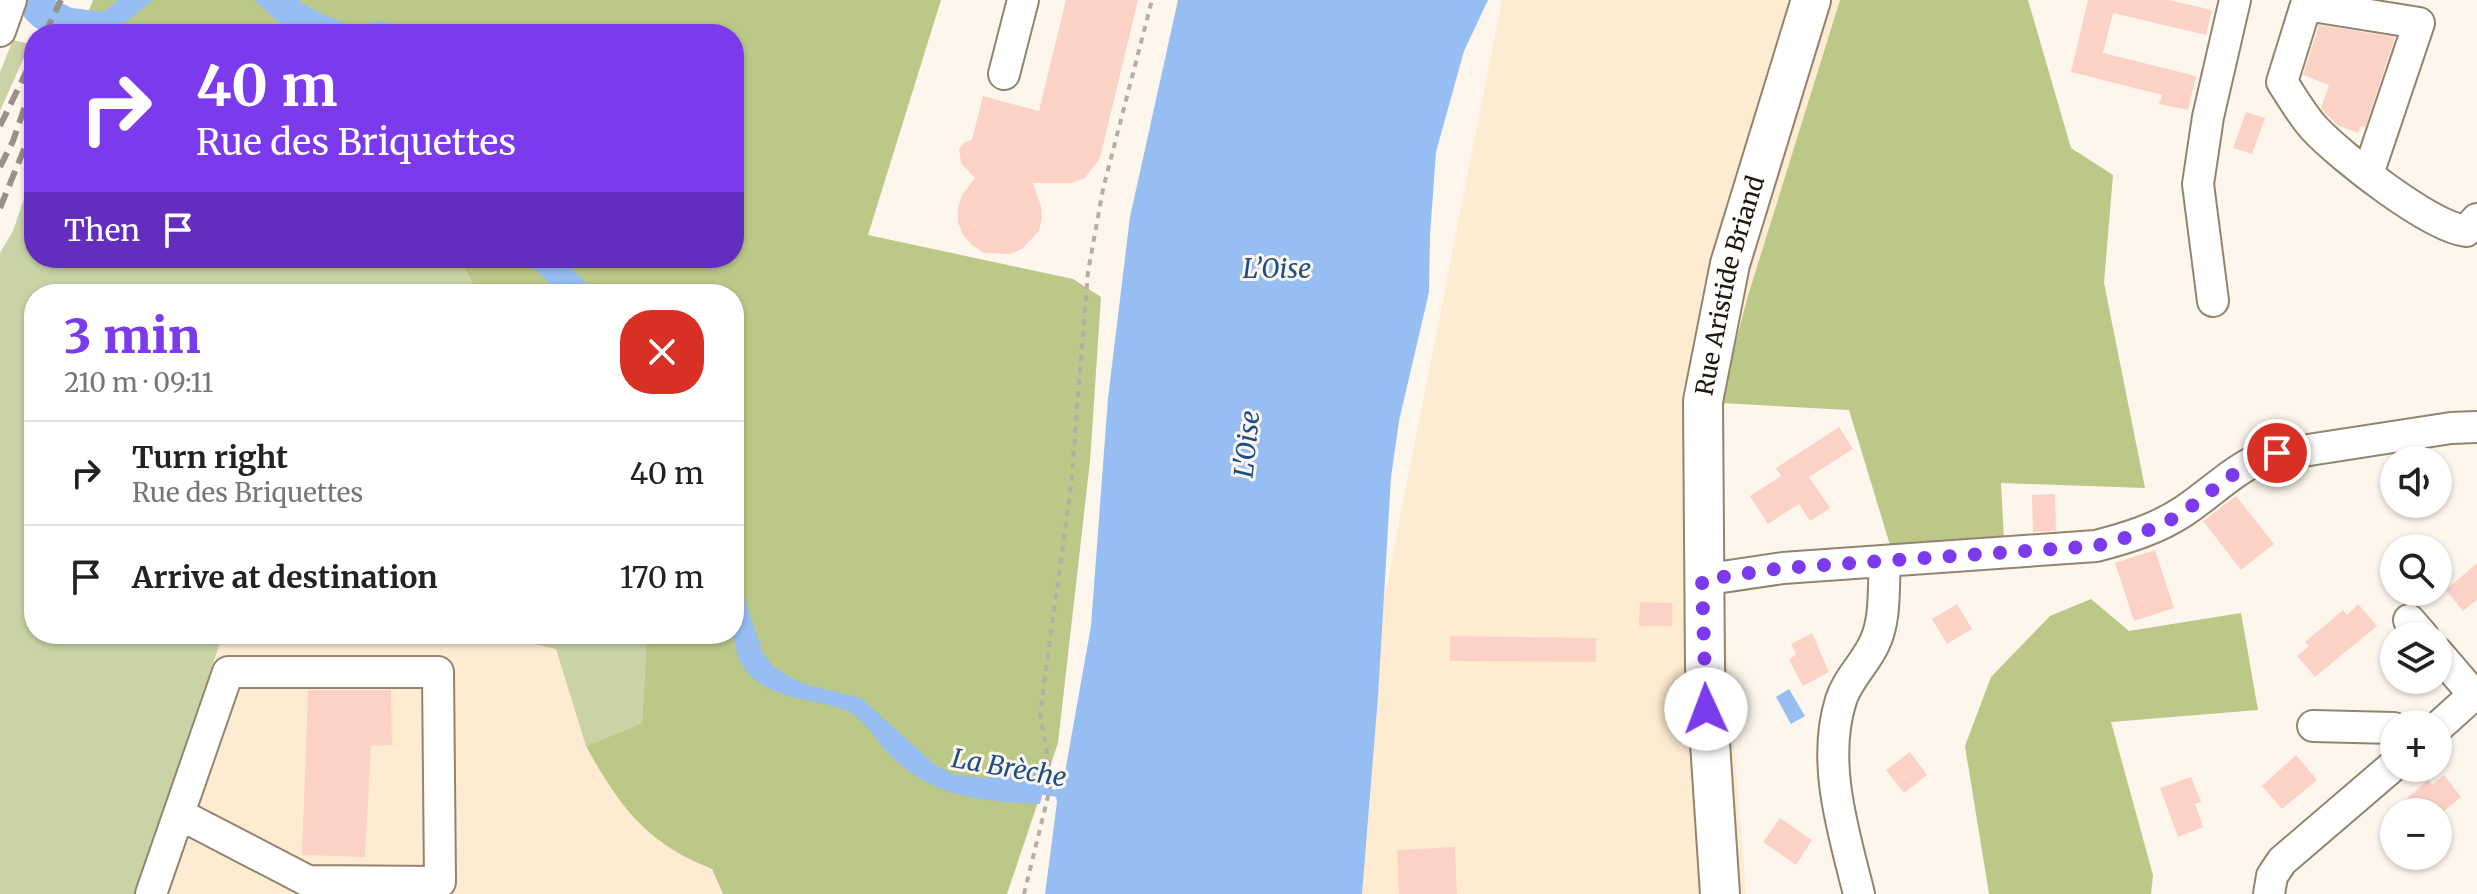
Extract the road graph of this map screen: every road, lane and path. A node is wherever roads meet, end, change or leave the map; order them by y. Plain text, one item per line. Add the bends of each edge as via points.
1 (1023, 0) edge
2 (1152, 0) edge
3 (1811, 0) edge
4 (2235, 0) edge
5 (1004, 74) dead end
6 (2368, 174) junction
7 (2477, 219) edge
8 (2213, 301) dead end
9 (2477, 427) edge
10 (1885, 563) junction
11 (1702, 580) junction
12 (2452, 668) edge
13 (2476, 694) edge
14 (2452, 715) edge
15 (2313, 726) dead end
16 (2380, 728) edge
17 (2380, 777) edge
18 (179, 814) junction
19 (1718, 889) edge
20 (151, 894) edge
21 (1024, 894) edge
22 (1859, 894) edge
23 (2269, 894) edge

1 - 5 street
2 - 21 path via 1103,189 1088,272 1071,486 1040,714 1052,780
3 - 11 main road, Rue Aristide Briand via 1730,264 1703,401
4 - 8 street via 2198,184
6 - 6 street via 2419,23 2306,5 2282,82 2314,128
6 - 7 street via 2451,229 2466,231
9 - 10 street via 2263,457 2171,519 2096,546
10 - 11 street via 1774,569
10 - 22 street via 1880,628 1845,689 1836,729 1836,799
11 - 19 main road, Rue Aristide Briand
12 - 13 street
13 - 14 street
15 - 16 street
17 - 23 street via 2282,861
18 - 18 street via 228,672 438,672 440,882 308,881
18 - 20 street

